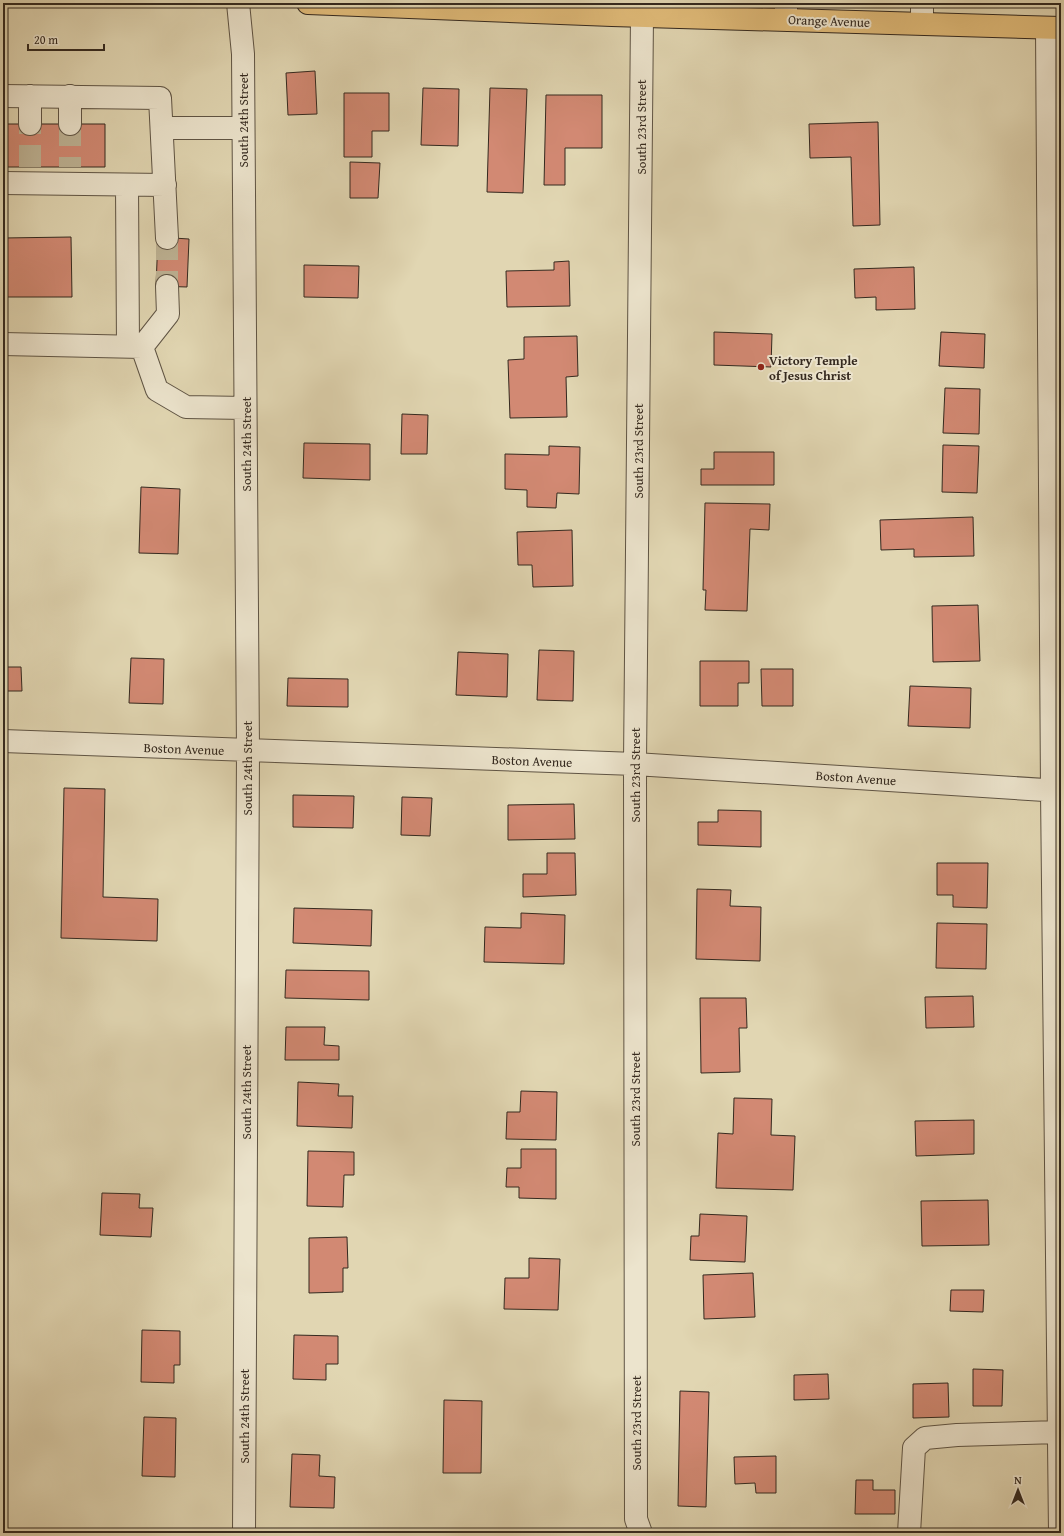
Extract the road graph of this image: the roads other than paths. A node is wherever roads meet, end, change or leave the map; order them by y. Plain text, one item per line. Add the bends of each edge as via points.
1 (238, 3) edge
2 (308, 3) edge
3 (613, 9) edge
4 (786, 11) edge
5 (922, 13) edge
6 (642, 16) junction
7 (1054, 28) edge
8 (3, 96) edge
9 (30, 96) junction
10 (70, 96) junction
11 (30, 124) tunnel mouth
12 (70, 124) tunnel mouth
13 (162, 128) junction
14 (243, 128) junction
15 (3, 183) edge
16 (127, 184) junction
17 (165, 185) junction
18 (166, 238) tunnel mouth
19 (167, 286) tunnel mouth
20 (3, 344) edge
21 (135, 347) junction
22 (245, 408) junction
23 (3, 741) edge
24 (248, 751) junction
25 (635, 764) junction
26 (1057, 791) edge
27 (1059, 1432) junction
28 (244, 1533) edge
29 (641, 1533) edge
30 (909, 1533) edge
31 (1060, 1533) edge

1 - 14 street, South 24th Street via 243,54
2 - 3 main road, Orange Avenue
3 - 6 main road, Orange Avenue
4 - 5 main road, Orange Avenue
4 - 6 main road, Orange Avenue
5 - 7 main road, Orange Avenue
6 - 25 street, South 23rd Street
7 - 26 street
8 - 9 street
9 - 10 street
9 - 11 street
10 - 12 street
10 - 13 street via 160,98
13 - 14 street
13 - 17 street
14 - 22 street, South 24th Street
15 - 16 street via 30,175 70,175
16 - 17 street
16 - 21 street
17 - 18 street
19 - 21 street via 168,314
20 - 21 street
21 - 22 street via 157,390 186,407
22 - 24 street, South 24th Street
23 - 24 street, Boston Avenue
24 - 25 street, Boston Avenue
24 - 28 street, South 24th Street
25 - 26 street, Boston Avenue
25 - 29 street, South 23rd Street via 636,1518
26 - 27 street
27 - 30 street via 925,1438 914,1448
27 - 31 street

